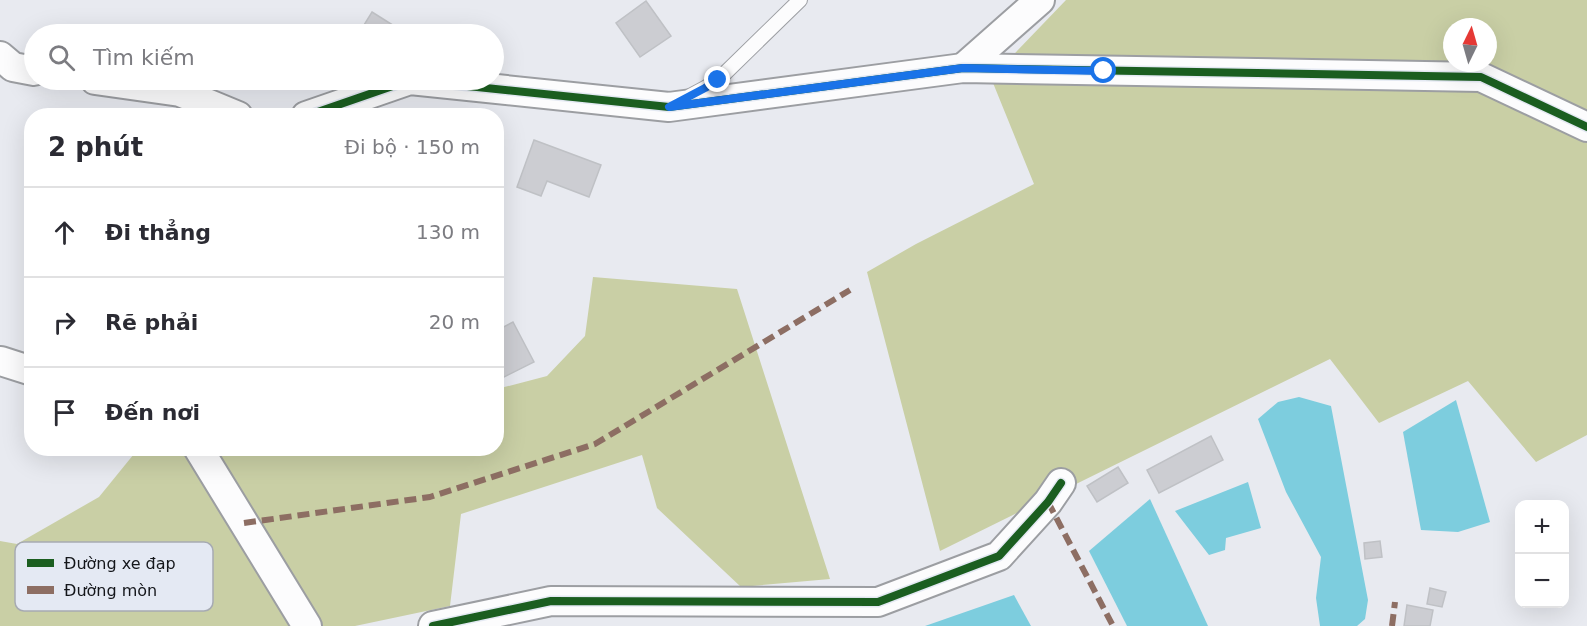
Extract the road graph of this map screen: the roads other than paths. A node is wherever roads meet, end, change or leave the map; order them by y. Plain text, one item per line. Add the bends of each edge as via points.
1 (800, 0) edge
2 (1040, 0) edge
3 (0, 56) edge
4 (963, 68) junction
5 (24, 69) edge
6 (166, 90) edge
7 (381, 90) edge
8 (504, 90) edge
9 (669, 107) junction
10 (219, 108) edge
11 (329, 108) edge
12 (1587, 127) edge
13 (1, 361) edge
14 (24, 368) edge
15 (203, 456) edge
16 (1061, 483) dead end
17 (307, 626) edge
18 (433, 626) edge

1 - 9 lane via 718,80
2 - 4 street
3 - 5 street via 13,67
4 - 9 street
4 - 12 street via 1481,77
6 - 10 street
7 - 11 street
8 - 9 street
13 - 14 street
15 - 17 street
16 - 18 street via 999,556 878,602 551,601

